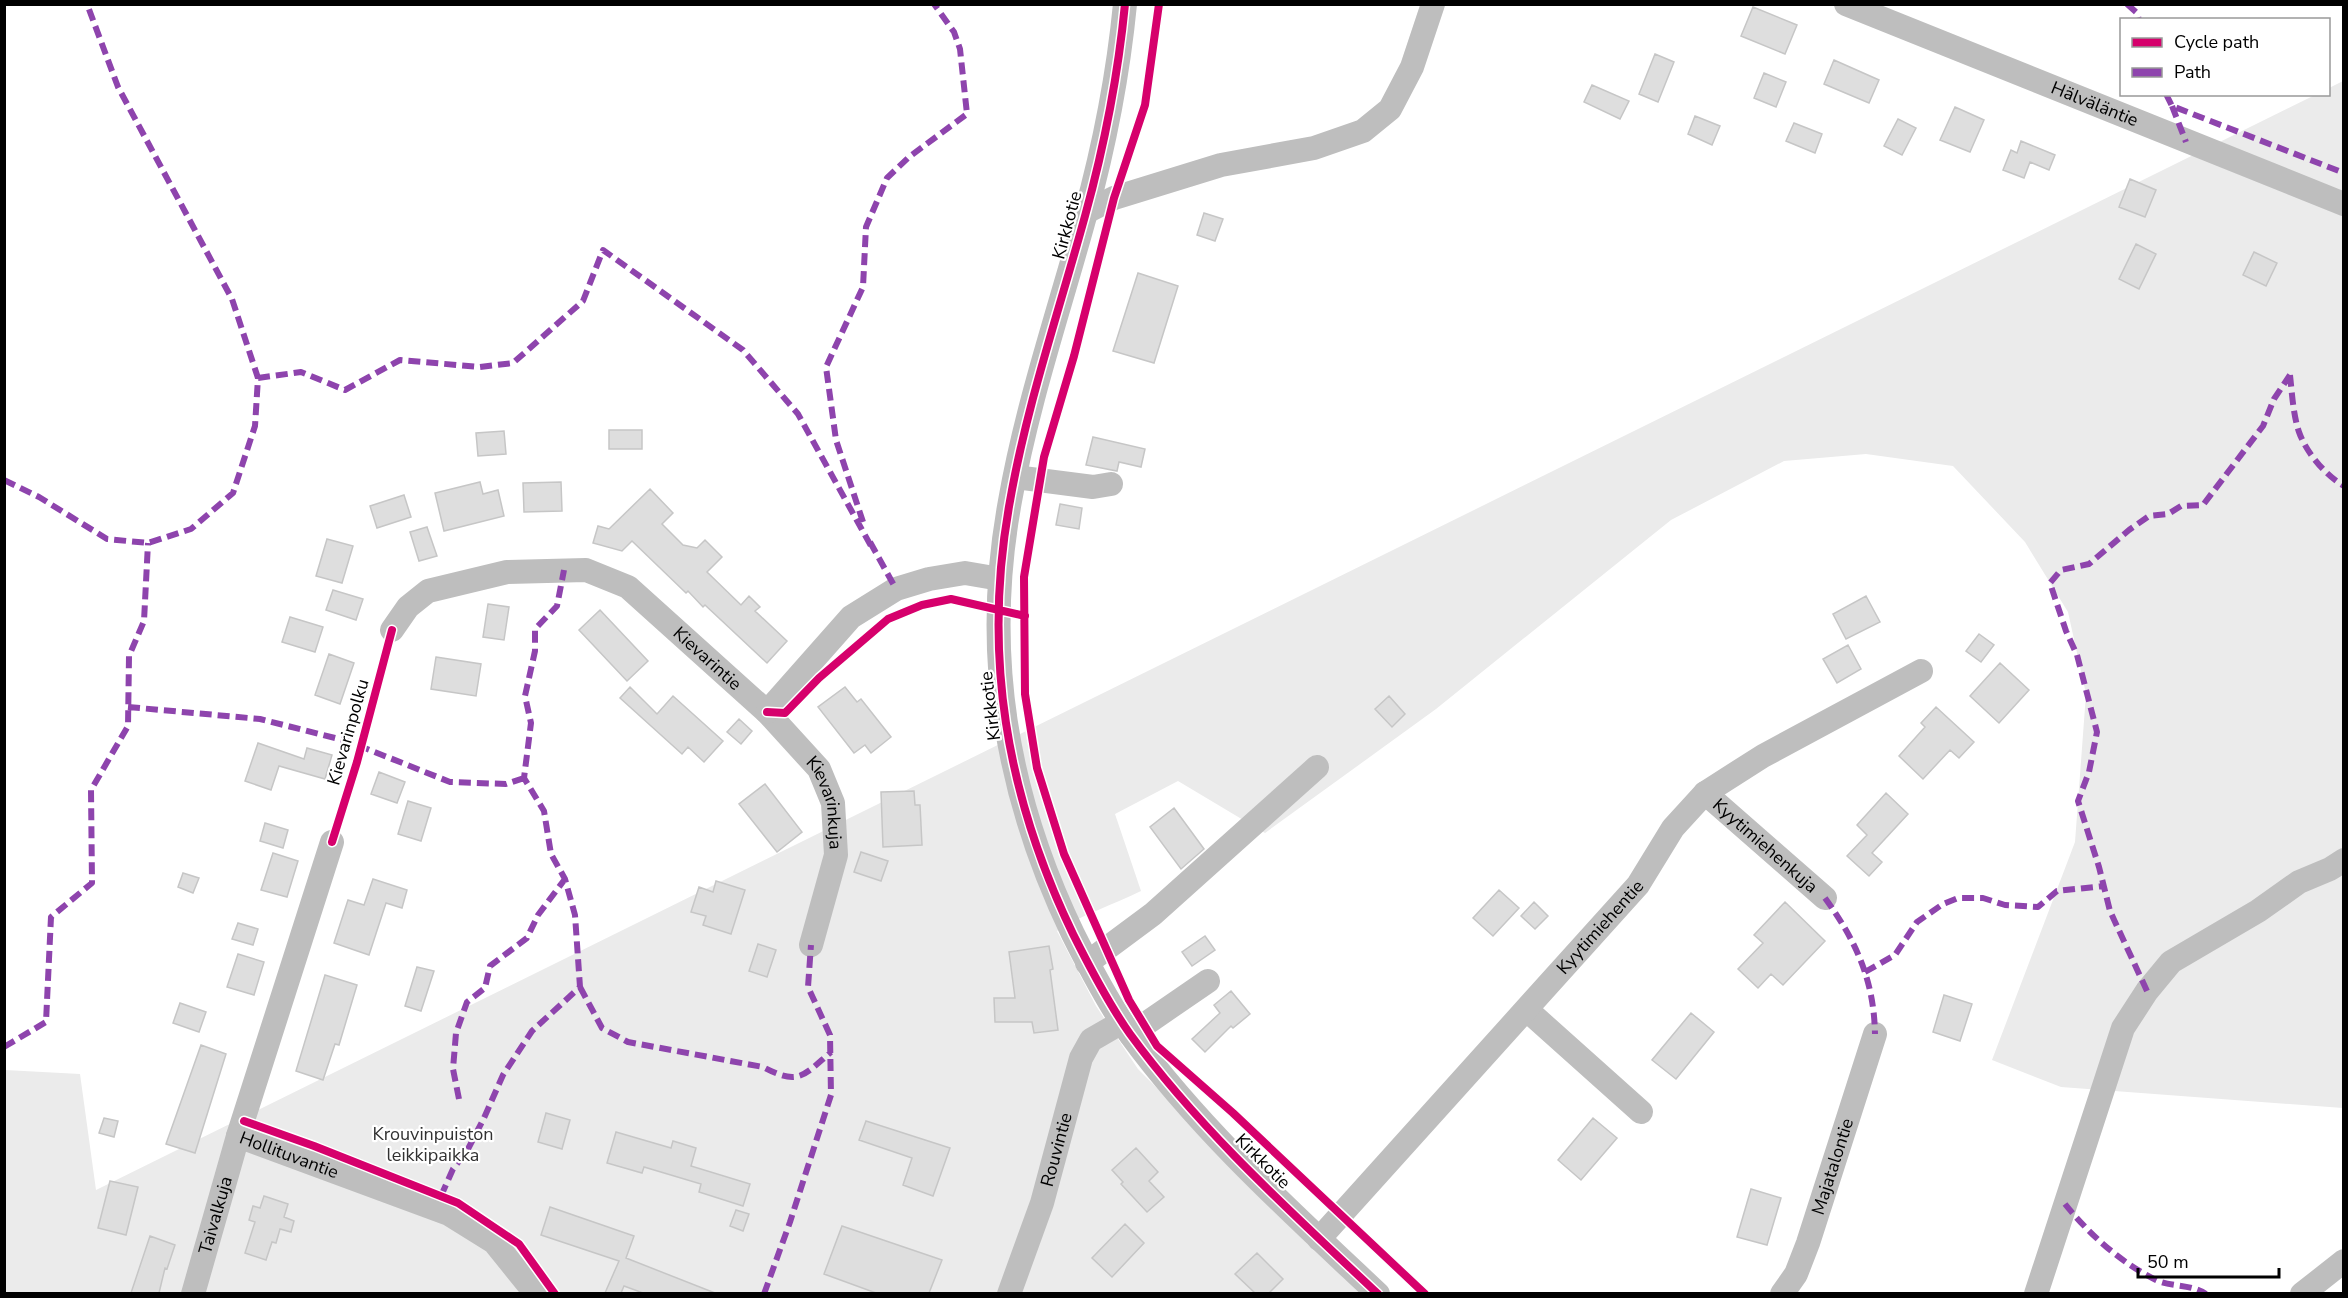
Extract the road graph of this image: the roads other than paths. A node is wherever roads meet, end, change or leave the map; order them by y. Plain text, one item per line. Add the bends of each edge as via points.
1 (1125, 4) edge
2 (1433, 4) edge
3 (1846, 4) edge
4 (2343, 204) edge
5 (1086, 212) junction
6 (1015, 477) junction
7 (1111, 484) dead end
8 (1000, 579) junction
9 (392, 630) dead end
10 (1921, 670) dead end
11 (767, 712) junction
12 (1317, 766) dead end
13 (1705, 793) junction
14 (332, 842) dead end
15 (2343, 860) edge
16 (1825, 898) dead end
17 (811, 945) dead end
18 (1087, 963) junction
19 (1208, 981) dead end
20 (1527, 1010) junction
21 (1127, 1029) junction
22 (1875, 1034) dead end
23 (1641, 1112) dead end
24 (238, 1136) junction
25 (1319, 1239) junction
26 (2343, 1261) edge
27 (193, 1293) edge
28 (536, 1293) edge
29 (1009, 1293) edge
30 (1378, 1293) edge
31 (1782, 1293) edge
32 (2036, 1293) edge
33 (2302, 1293) edge

1 - 5 street, Kirkkotie via 1111,104
2 - 5 street via 1412,67 1390,109 1364,131 1314,148 1221,165 1114,198
3 - 4 street, Hälväläntie
5 - 6 street, Kirkkotie
6 - 7 street via 1093,487
6 - 8 street, Kirkkotie
8 - 11 street via 964,573 896,589 851,617
8 - 18 street, Kirkkotie via 999,658 1012,763 1031,832
9 - 11 street, Kievarintie via 408,607 428,591 507,572 586,570 628,587
10 - 13 street, Kyytimiehentie via 1763,756
11 - 17 street, Kievarinkuja via 819,769 833,802 836,855
12 - 18 street via 1154,914
13 - 16 street, Kyytimiehenkuja
13 - 20 street, Kyytimiehentie via 1673,828 1638,885
14 - 24 street, Hollituvantie
15 - 32 street via 2298,882 2258,911 2171,962 2147,991 2123,1028
18 - 21 street, Kirkkotie
19 - 21 street, Rouvintie via 1144,1025
20 - 23 street
20 - 25 street, Kyytimiehentie
21 - 25 street, Kirkkotie via 1217,1136
21 - 29 street, Rouvintie via 1091,1040 1081,1058 1042,1203
22 - 31 street, Majatalontie via 1808,1243 1796,1274
24 - 27 street, Taivalkuja
24 - 28 street, Hollituvantie via 449,1214 494,1242
25 - 30 street, Kirkkotie
26 - 33 street

